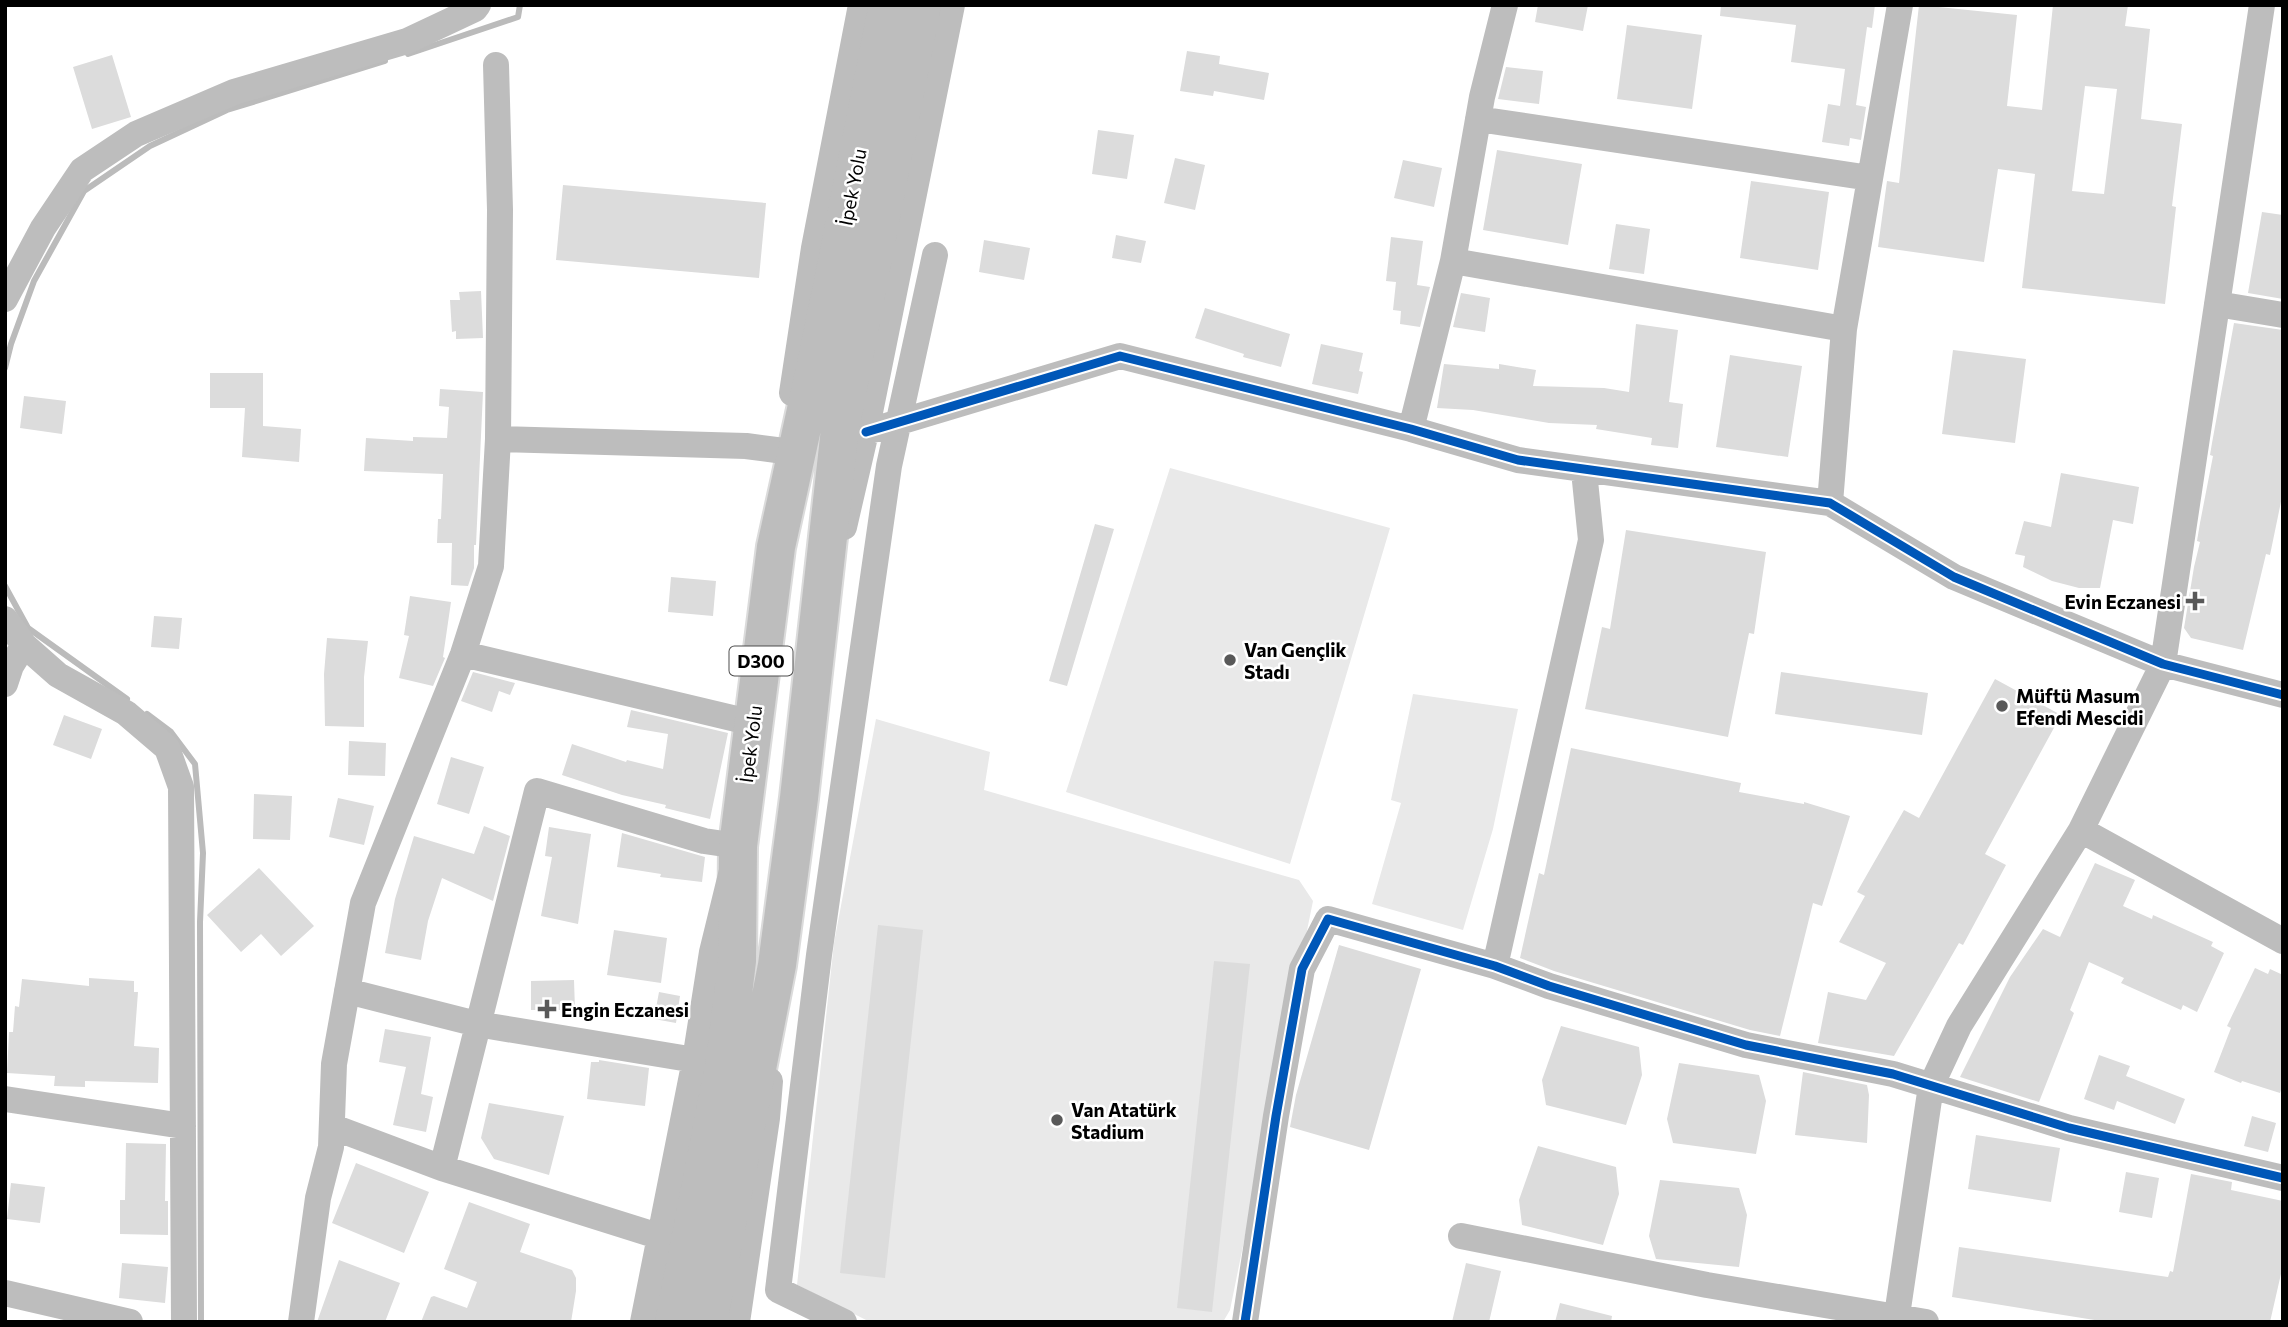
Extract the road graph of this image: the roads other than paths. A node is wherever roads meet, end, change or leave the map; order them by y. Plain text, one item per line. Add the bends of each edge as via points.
1 (478, 5) edge
2 (861, 5) edge
3 (888, 5) edge
4 (922, 5) edge
5 (952, 5) edge
6 (1505, 5) edge
7 (1900, 5) edge
8 (2262, 5) edge
9 (496, 65) dead end
10 (1478, 119) junction
11 (1870, 178) junction
12 (935, 255) dead end
13 (1452, 261) junction
14 (5, 299) edge
15 (2217, 304) junction
16 (2283, 315) edge
17 (1844, 328) junction
18 (898, 423) junction
19 (1411, 429) junction
20 (866, 432) junction
21 (498, 439) junction
22 (784, 451) junction
23 (1584, 471) junction
24 (1830, 503) junction
25 (776, 547) junction
26 (5, 619) edge
27 (817, 644) junction
28 (24, 645) junction
29 (463, 654) junction
30 (2163, 664) junction
31 (5, 684) edge
32 (2283, 695) edge
33 (752, 723) junction
34 (2081, 830) junction
35 (738, 846) junction
36 (2283, 941) edge
37 (777, 965) junction
38 (1495, 966) junction
39 (347, 991) junction
40 (477, 1024) junction
41 (695, 1060) junction
42 (1931, 1086) junction
43 (5, 1099) edge
44 (183, 1126) junction
45 (333, 1127) junction
46 (442, 1168) junction
47 (2283, 1178) edge
48 (658, 1236) junction
49 (1461, 1236) dead end
50 (5, 1293) edge
51 (1896, 1319) edge
52 (130, 1322) edge
53 (184, 1322) edge
54 (302, 1322) edge
55 (643, 1322) edge
56 (674, 1322) edge
57 (708, 1322) edge
58 (737, 1322) edge
59 (844, 1322) edge
60 (1245, 1322) edge
61 (1926, 1322) edge

1 - 14 street via 407,41 233,92 136,134 82,170 43,228
2 - 22 street via 814,248
3 - 25 highway, İpek Yolu / D300
4 - 27 highway, İpek Yolu / D300 via 840,429
5 - 20 street
6 - 10 street
7 - 11 street
8 - 15 street
9 - 21 street
10 - 11 street
10 - 13 street
11 - 17 street
12 - 18 street
13 - 17 street
13 - 19 street
15 - 16 street
15 - 30 street
17 - 24 street
18 - 19 street via 1120,356
18 - 20 street
18 - 59 street via 819,955 778,1290
19 - 23 street via 1518,460
20 - 27 street
21 - 22 street
21 - 29 street via 491,566
22 - 25 street
23 - 24 street
23 - 38 street via 1591,540
24 - 30 street via 1954,577
25 - 33 highway, İpek Yolu / D300
26 - 28 street
27 - 37 highway, İpek Yolu / D300
28 - 31 street
28 - 44 street via 58,676 126,713 167,748 181,787
29 - 33 street
29 - 39 street via 363,903
30 - 32 street
30 - 34 street
33 - 35 highway, İpek Yolu / D300
34 - 36 street
34 - 42 street via 1959,1026
35 - 40 street via 704,841 537,791
35 - 41 street via 712,952
35 - 56 highway, İpek Yolu / D300 via 737,961 725,1061
37 - 57 highway, İpek Yolu / D300
37 - 58 street via 767,1118
38 - 42 street via 1746,1045 1893,1073
38 - 60 street via 1328,919 1302,969
39 - 40 street
39 - 45 street via 334,1064
40 - 41 street
40 - 46 street
41 - 48 street
42 - 47 street via 2068,1128
42 - 51 street
43 - 44 street
44 - 53 street
45 - 46 street
45 - 54 street via 318,1198
46 - 48 street
48 - 55 street
49 - 51 street
50 - 52 street
51 - 61 street

